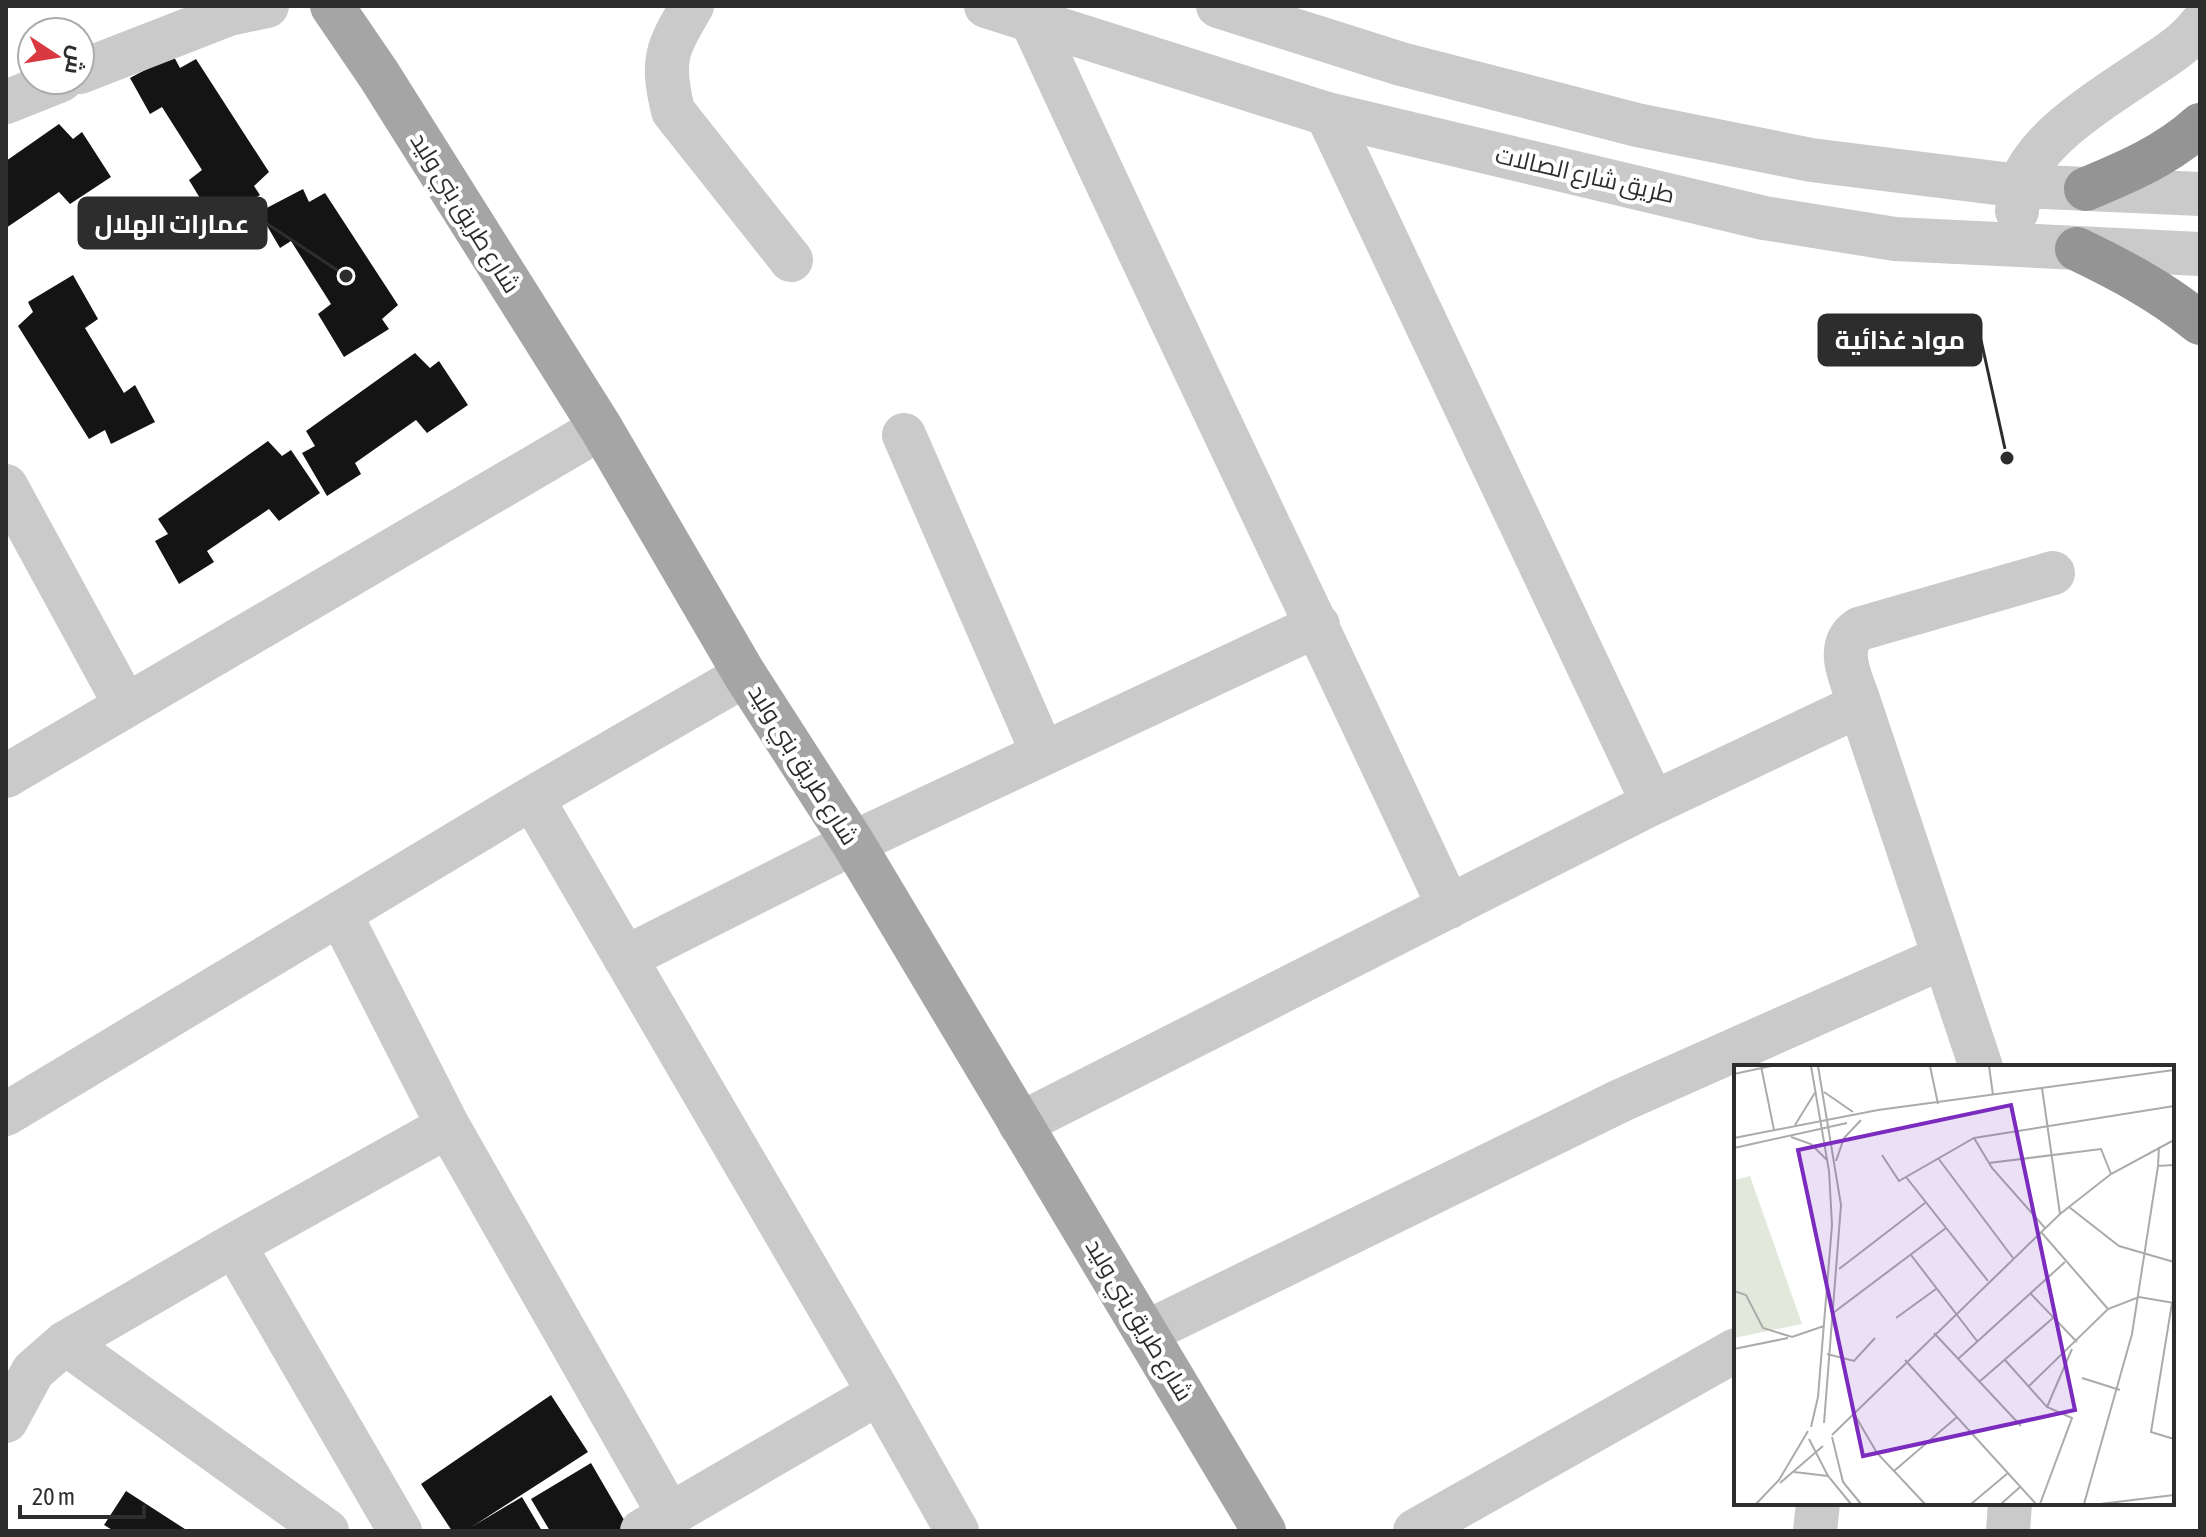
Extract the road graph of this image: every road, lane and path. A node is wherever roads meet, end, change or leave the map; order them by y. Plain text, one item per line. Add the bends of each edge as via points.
1 (267, 6) edge
2 (332, 6) edge
3 (692, 6) edge
4 (986, 6) edge
5 (1218, 6) edge
6 (1031, 14) edge
7 (2200, 25) edge
8 (96, 66) edge
9 (1327, 114) junction
10 (2200, 125) edge
11 (2020, 186) junction
12 (2086, 189) junction
13 (2200, 194) edge
14 (2014, 245) junction
15 (2077, 249) junction
16 (2200, 254) edge
17 (791, 260) dead end
18 (2200, 323) edge
19 (601, 428) junction
20 (904, 435) dead end
21 (6, 486) edge
22 (2053, 573) dead end
23 (1318, 625) junction
24 (745, 675) junction
25 (1860, 705) junction
26 (126, 706) junction
27 (1043, 754) junction
28 (6, 776) edge
29 (532, 798) junction
30 (1653, 803) junction
31 (853, 843) junction
32 (1449, 907) junction
33 (340, 914) junction
34 (1944, 957) junction
35 (625, 958) junction
36 (1980, 1065) edge
37 (6, 1114) edge
38 (1020, 1124) junction
39 (448, 1126) junction
40 (234, 1245) junction
41 (1147, 1332) junction
42 (65, 1343) junction
43 (1734, 1351) edge
44 (879, 1393) junction
45 (6, 1421) edge
46 (1818, 1505) edge
47 (2010, 1505) edge
48 (655, 1522) edge
49 (327, 1531) edge
50 (400, 1531) edge
51 (957, 1531) edge
52 (1264, 1531) edge
53 (1415, 1531) edge
54 (1815, 1531) edge
55 (2008, 1531) edge

1 - 8 street via 229,14
2 - 19 main road, شارع طريق بني وليد
3 - 17 street via 666,57 673,111
4 - 6 street, طريق شارع الصالات
5 - 11 street via 1401,64 1637,125 1811,160
6 - 9 street, طريق شارع الصالات
6 - 23 street
7 - 11 street via 2184,43 2076,117 2036,158
9 - 14 street, طريق شارع الصالات via 1764,218 1895,239
9 - 30 street
10 - 12 highway via 2138,167
11 - 12 street
11 - 14 street
12 - 13 street
14 - 15 street, طريق شارع الصالات
15 - 16 street, طريق شارع الصالات
15 - 18 highway via 2128,273
19 - 24 main road, شارع طريق بني وليد
19 - 26 street
20 - 27 street
21 - 26 street
22 - 25 street via 1859,629 1845,644 1844,654
23 - 27 street
23 - 32 street
24 - 29 street
24 - 31 main road, شارع طريق بني وليد
25 - 30 street
25 - 34 street
26 - 28 street
27 - 31 street
29 - 33 street
29 - 35 street
30 - 32 street
31 - 35 street
31 - 38 main road, شارع طريق بني وليد
32 - 38 street
33 - 37 street
33 - 39 street
34 - 36 street
34 - 41 street via 1622,1100
35 - 44 street
38 - 41 main road, شارع طريق بني وليد
39 - 40 street
39 - 48 street
40 - 42 street
40 - 50 street
41 - 52 main road, شارع طريق بني وليد
42 - 45 street via 33,1371
42 - 49 street
43 - 53 street
44 - 48 street
44 - 51 street
46 - 54 street
47 - 55 street

